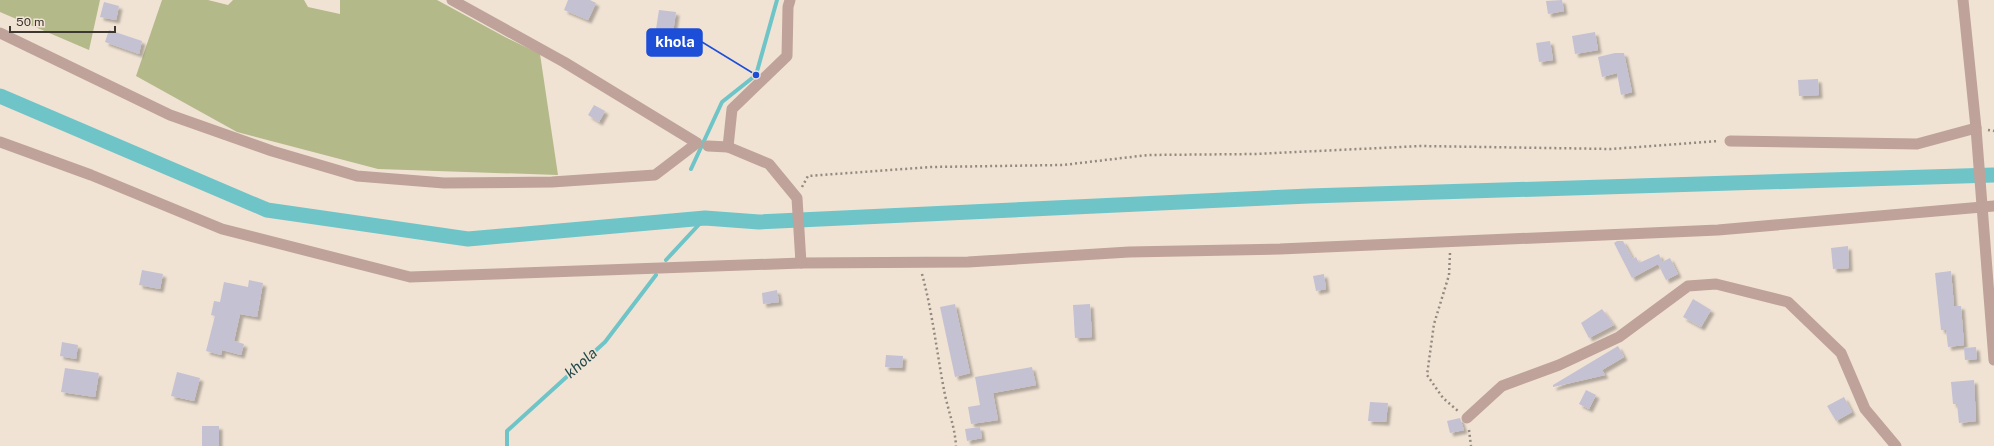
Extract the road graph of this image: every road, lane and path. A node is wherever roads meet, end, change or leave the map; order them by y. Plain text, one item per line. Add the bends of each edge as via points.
1 (452, 0) edge
2 (790, 0) edge
3 (1964, 0) edge
4 (0, 33) edge
5 (1976, 128) junction
6 (1730, 141) joint
7 (0, 142) edge
8 (708, 146) dead end
9 (728, 147) junction
10 (797, 198) junction
11 (1994, 206) edge
12 (1981, 207) junction
13 (1451, 242) junction
14 (919, 262) junction
15 (801, 263) junction
16 (1994, 360) edge
17 (1467, 418) junction
18 (956, 446) edge
19 (1471, 446) edge
20 (1896, 446) edge

1 - 4 street via 564,62 696,143 655,175 552,182 444,183 357,176 272,151 170,115
2 - 9 street via 788,56 732,109
3 - 5 street
5 - 6 street via 1917,144
5 - 12 street
6 - 10 path via 1611,149 1421,146 1255,154 1148,155 1063,165 931,167 808,176
7 - 15 street via 91,175 222,229 410,277
8 - 9 street
9 - 10 street via 768,164
10 - 15 street
11 - 12 street
12 - 13 street via 1718,230
12 - 16 street
13 - 14 street via 1129,252 968,262
13 - 17 path via 1449,275 1434,324 1427,375 1443,398
14 - 15 street
14 - 18 path via 930,302
17 - 19 path
17 - 20 street via 1502,386 1559,365 1619,337 1688,286 1716,284 1788,302 1841,353 1865,409

